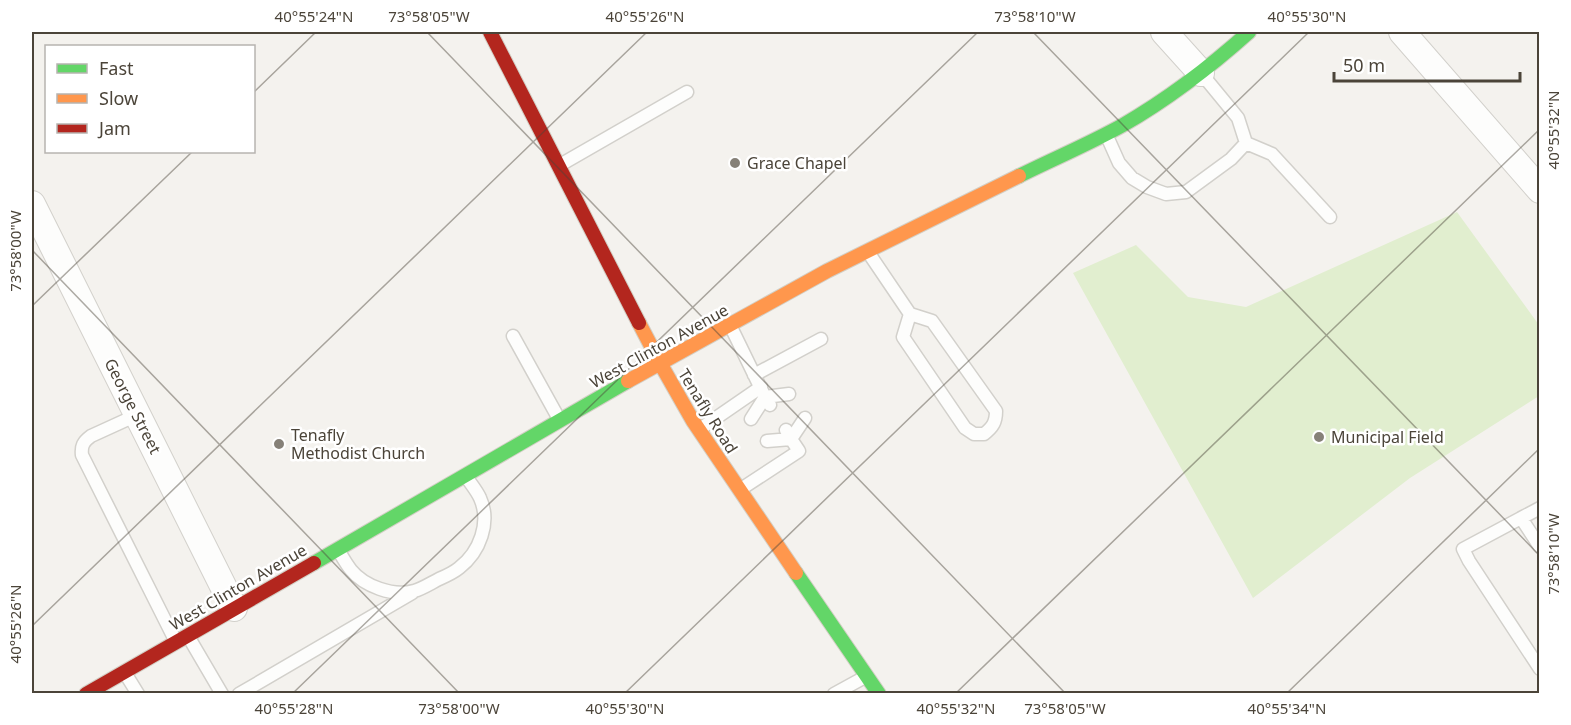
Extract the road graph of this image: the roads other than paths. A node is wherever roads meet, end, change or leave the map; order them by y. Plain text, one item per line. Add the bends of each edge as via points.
1 (490, 32) edge
2 (1164, 32) edge
3 (1249, 32) edge
4 (1402, 32) edge
5 (1201, 73) junction
6 (687, 92) dead end
7 (1106, 133) junction
8 (1246, 143) junction
9 (558, 166) junction
10 (1539, 190) edge
11 (32, 204) edge
12 (1330, 217) dead end
13 (868, 251) junction
14 (910, 314) junction
15 (730, 324) junction
16 (513, 336) dead end
17 (821, 339) dead end
18 (660, 363) junction
19 (754, 375) junction
20 (789, 394) dead end
21 (765, 396) junction
22 (137, 415) junction
23 (805, 418) dead end
24 (751, 419) dead end
25 (560, 421) junction
26 (699, 430) junction
27 (789, 434) junction
28 (767, 441) dead end
29 (466, 476) junction
30 (740, 490) junction
31 (1539, 508) edge
32 (1521, 518) junction
33 (1539, 547) edge
34 (337, 549) junction
35 (416, 591) junction
36 (234, 608) junction
37 (181, 638) junction
38 (1539, 669) edge
39 (124, 672) junction
40 (866, 676) junction
41 (86, 693) edge
42 (138, 693) edge
43 (222, 693) edge
44 (239, 693) edge
45 (834, 693) edge
46 (879, 693) edge

1 - 9 street, Tenafly Road
2 - 5 street
3 - 5 street, West Clinton Avenue
4 - 10 street
5 - 7 street, West Clinton Avenue
5 - 8 lane via 1238,118
6 - 9 lane
7 - 8 lane via 1119,163 1132,178 1166,194 1186,192
7 - 13 street, West Clinton Avenue
8 - 12 lane via 1272,154
9 - 18 street, Tenafly Road
11 - 22 street, George Street
13 - 14 lane
13 - 15 street, West Clinton Avenue
14 - 14 lane via 903,337 965,428 974,434 984,434 996,420 996,411 932,321
15 - 18 street, West Clinton Avenue
15 - 19 lane
16 - 25 lane
17 - 19 lane
18 - 25 street, West Clinton Avenue
18 - 26 street, Tenafly Road
19 - 21 lane
20 - 21 lane
21 - 24 lane
21 - 26 lane
22 - 36 street, George Street
22 - 37 lane via 84,441 82,455
23 - 27 lane
25 - 29 street, West Clinton Avenue
26 - 30 street, Tenafly Road
27 - 28 lane
27 - 30 lane via 799,451
29 - 34 street, West Clinton Avenue
29 - 35 lane via 484,512 482,537 458,569
30 - 40 street, Tenafly Road
31 - 32 lane
32 - 33 lane
32 - 38 lane via 1463,549
34 - 35 lane via 350,569 372,585 403,593
34 - 36 street, West Clinton Avenue
35 - 44 lane
36 - 37 street, West Clinton Avenue
37 - 39 street, West Clinton Avenue
37 - 43 lane
39 - 41 street, West Clinton Avenue
39 - 42 lane
40 - 45 lane
40 - 46 street, Tenafly Road

